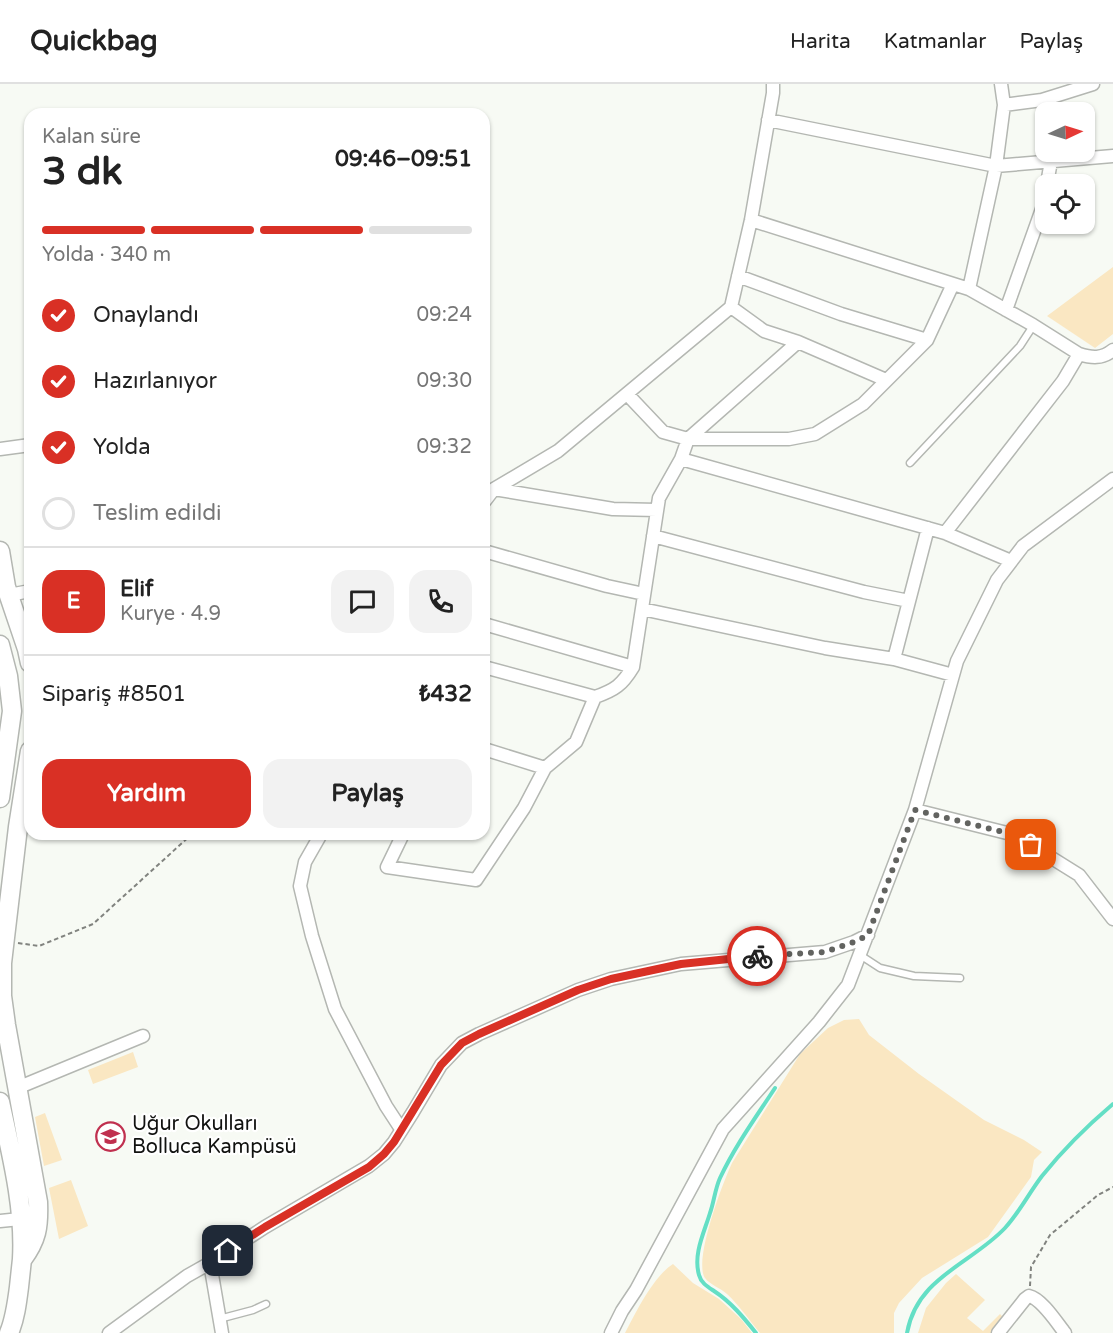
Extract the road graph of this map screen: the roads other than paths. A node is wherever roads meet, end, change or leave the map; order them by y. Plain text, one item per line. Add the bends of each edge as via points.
1 (773, 84) edge
2 (1001, 84) edge
3 (1094, 84) edge
4 (1004, 105) junction
5 (768, 120) junction
6 (1113, 156) edge
7 (1095, 157) edge
8 (1040, 162) edge
9 (996, 166) junction
10 (752, 220) junction
11 (1035, 229) edge
12 (738, 276) junction
13 (953, 284) junction
14 (969, 289) junction
15 (731, 307) junction
16 (1006, 310) junction
17 (1033, 325) junction
18 (927, 340) junction
19 (798, 342) junction
20 (1113, 350) edge
21 (1079, 354) junction
22 (886, 380) junction
23 (627, 394) junction
24 (688, 439) junction
25 (24, 445) edge
26 (0, 449) edge
27 (681, 459) junction
28 (910, 463) dead end
29 (1113, 479) edge
30 (494, 489) junction
31 (490, 494) edge
32 (657, 510) junction
33 (928, 528) junction
34 (945, 533) junction
35 (653, 536) junction
36 (0, 551) edge
37 (490, 553) edge
38 (1011, 561) junction
39 (24, 592) edge
40 (644, 594) junction
41 (9, 595) junction
42 (909, 601) junction
43 (642, 609) junction
44 (490, 626) edge
45 (24, 640) edge
46 (0, 645) edge
47 (894, 659) junction
48 (633, 667) junction
49 (490, 669) edge
50 (953, 675) junction
51 (4, 676) edge
52 (595, 697) junction
53 (490, 751) edge
54 (3, 755) edge
55 (545, 768) junction
56 (24, 789) edge
57 (0, 798) edge
58 (915, 810) junction
59 (318, 840) edge
60 (400, 840) edge
61 (1113, 919) edge
62 (868, 935) junction
63 (860, 955) junction
64 (960, 978) dead end
65 (142, 1036) dead end
66 (17, 1088) junction
67 (0, 1102) edge
68 (401, 1129) junction
69 (5, 1151) edge
70 (20, 1219) junction
71 (0, 1221) edge
72 (22, 1260) junction
73 (210, 1263) junction
74 (266, 1304) dead end
75 (219, 1319) junction
76 (9, 1333) edge
77 (109, 1333) edge
78 (222, 1333) edge
79 (611, 1333) edge
80 (998, 1333) edge
81 (1065, 1333) edge

1 - 5 street
2 - 4 street
3 - 4 street via 1042,100
4 - 9 street
5 - 9 street
5 - 10 street
6 - 7 street
8 - 9 street
9 - 14 street
10 - 12 street
10 - 13 street
11 - 16 street
12 - 15 street
12 - 18 street
13 - 14 street
13 - 18 street
14 - 16 street
15 - 19 street via 764,331
15 - 23 street
16 - 17 street
17 - 21 street
17 - 28 lane via 1020,346
18 - 22 street
19 - 22 street
19 - 24 street
20 - 21 street via 1101,357
21 - 34 street via 1063,381
22 - 24 street via 863,404 815,434 789,439
23 - 24 street via 663,432
23 - 30 street via 558,451
24 - 27 street
25 - 26 street
27 - 32 street via 659,498
27 - 33 street
29 - 38 street via 1023,546
30 - 31 street
30 - 32 street via 613,509
32 - 35 street
33 - 34 street
33 - 42 street
34 - 38 street
35 - 40 street
35 - 42 street
36 - 41 main road
37 - 40 street
38 - 50 street via 997,580
39 - 41 street
40 - 43 street
41 - 45 main road
42 - 47 street
43 - 47 street
43 - 48 street
44 - 48 street
46 - 51 main road
47 - 50 street
48 - 52 street via 625,681
49 - 52 street
50 - 58 street
51 - 54 main road via 12,711
52 - 55 street via 576,742
53 - 55 street
54 - 57 main road
55 - 60 street via 524,808 476,880 387,867
56 - 66 main road via 2,963 2,996
58 - 61 street via 1015,835 1079,875
58 - 62 street
59 - 68 street via 306,862 300,886 312,936 335,1010
62 - 63 street
62 - 68 street via 825,952 681,964 578,990 462,1043 441,1065
63 - 64 lane via 880,968 914,976
63 - 79 street via 848,985 819,1022 723,1129
65 - 66 street
66 - 72 main road via 39,1218 37,1234
67 - 69 main road
68 - 73 street via 384,1154 369,1167
69 - 70 main road
70 - 71 street
70 - 72 main road
72 - 76 main road
73 - 75 street
73 - 77 street
74 - 75 lane
75 - 78 street
80 - 81 street via 1029,1296 1042,1305

